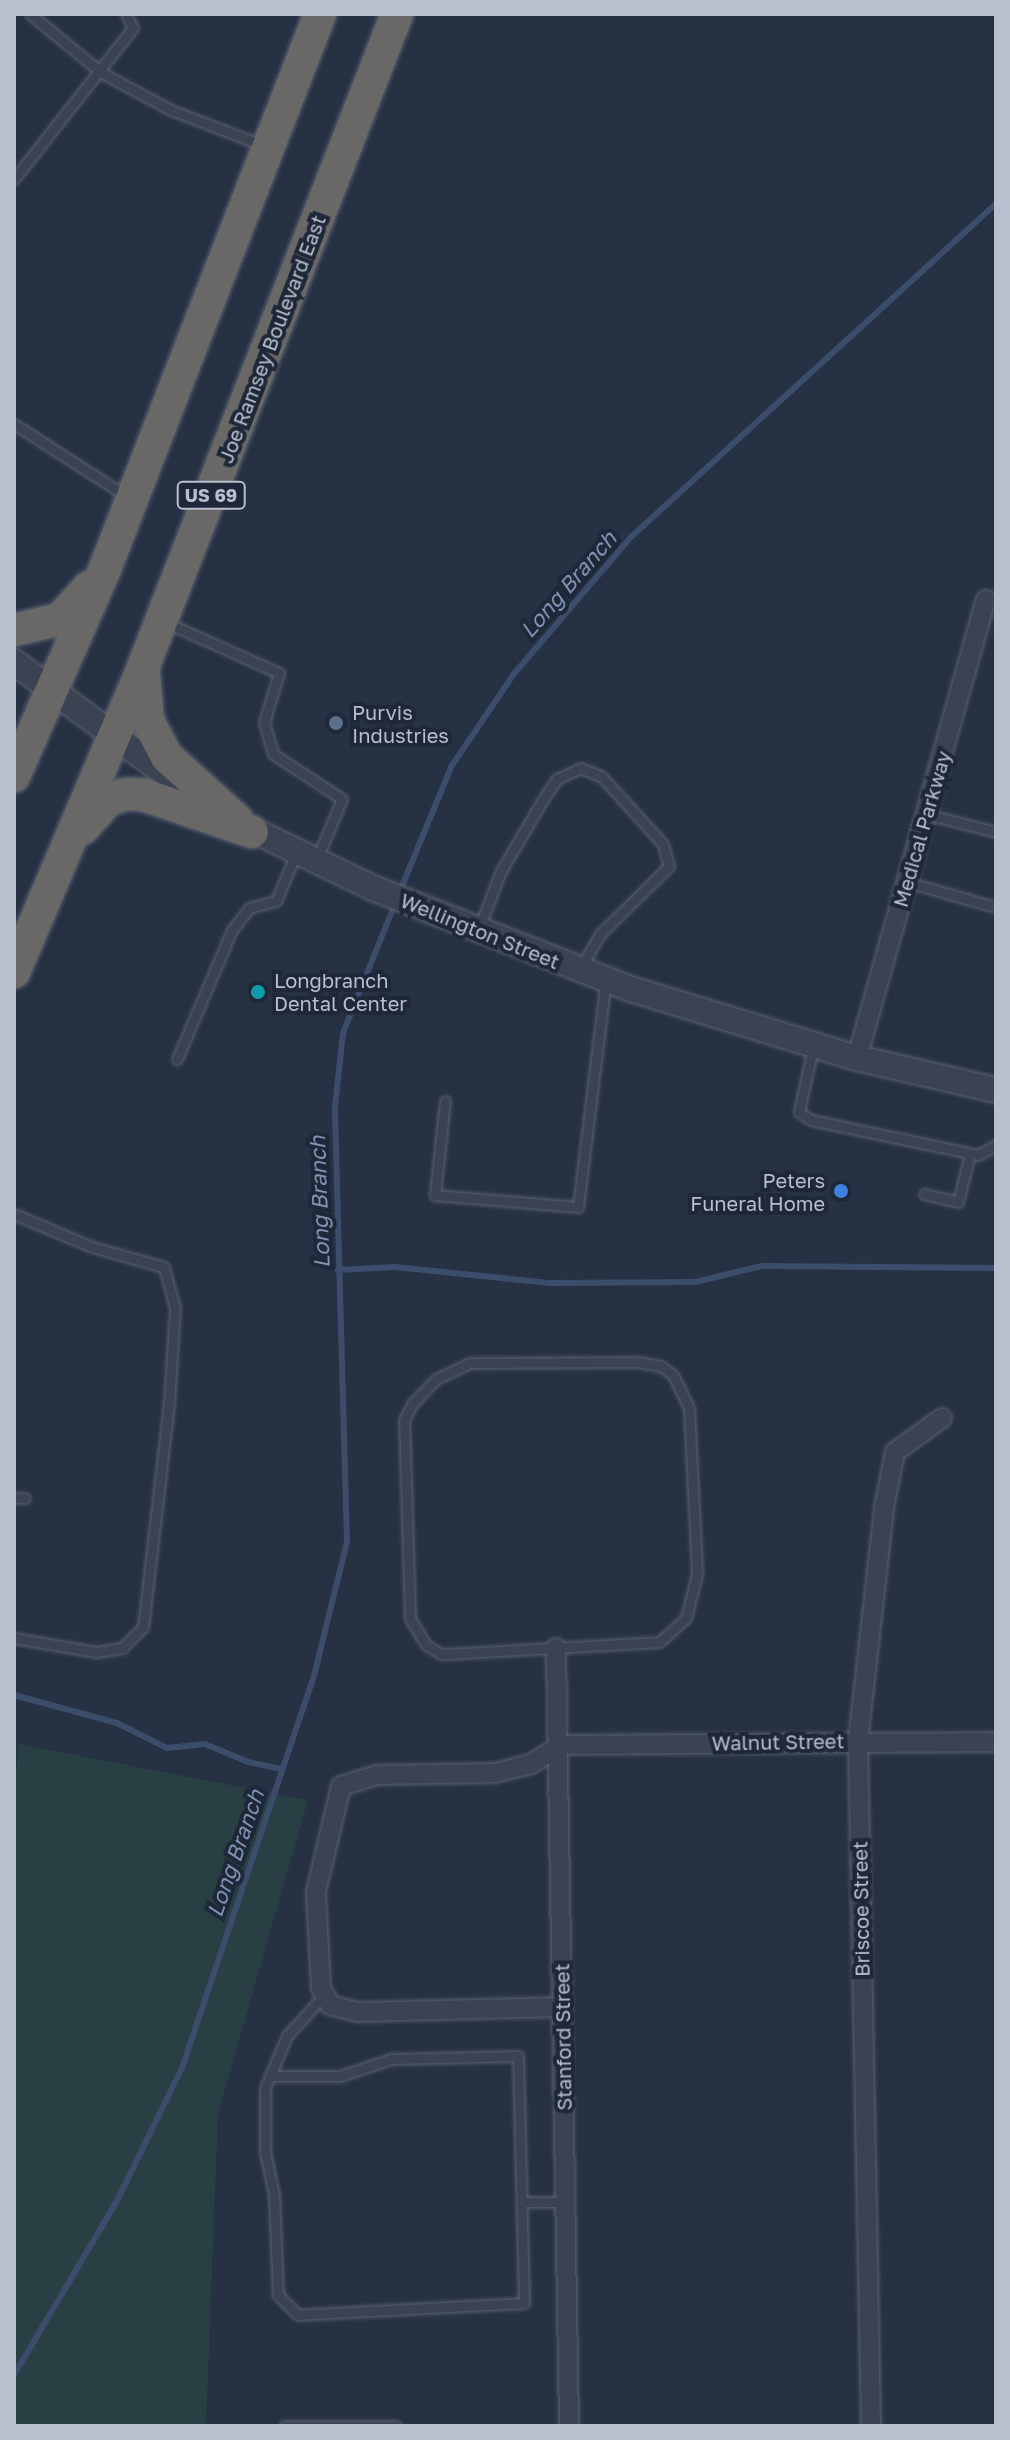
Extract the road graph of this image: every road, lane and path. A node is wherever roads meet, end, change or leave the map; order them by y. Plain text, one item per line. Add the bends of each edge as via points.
1 (30, 14) edge
2 (126, 14) edge
3 (320, 14) edge
4 (397, 14) edge
5 (102, 73) junction
6 (270, 148) junction
7 (14, 179) edge
8 (14, 424) edge
9 (132, 500) junction
10 (106, 566) junction
11 (986, 600) dead end
12 (162, 621) junction
13 (14, 630) edge
14 (14, 662) edge
15 (144, 665) junction
16 (54, 693) junction
17 (115, 738) junction
18 (14, 776) edge
19 (926, 814) junction
20 (252, 832) junction
21 (996, 832) edge
22 (306, 857) junction
23 (52, 875) junction
24 (907, 882) junction
25 (991, 906) dead end
26 (478, 931) junction
27 (578, 970) junction
28 (14, 972) edge
29 (606, 980) junction
30 (814, 1045) junction
31 (857, 1058) junction
32 (177, 1059) dead end
33 (996, 1090) edge
34 (445, 1101) dead end
35 (996, 1145) edge
36 (970, 1154) junction
37 (924, 1194) dead end
38 (14, 1214) edge
39 (942, 1418) dead end
40 (14, 1638) edge
41 (556, 1648) junction
42 (858, 1741) junction
43 (996, 1742) edge
44 (561, 1745) junction
45 (324, 1995) junction
46 (562, 2007) junction
47 (270, 2076) junction
48 (523, 2202) junction
49 (565, 2202) junction
50 (285, 2426) edge
51 (396, 2426) edge
52 (569, 2426) edge
53 (871, 2426) edge

1 - 5 lane
2 - 5 lane via 133,28
3 - 6 highway
4 - 12 highway, Joe Ramsey Boulevard East / US 69
5 - 6 lane via 171,110
5 - 7 lane
6 - 9 highway
8 - 9 lane
9 - 10 highway
10 - 13 highway via 60,619
10 - 16 highway
11 - 19 street, Medical Parkway
12 - 15 highway, Joe Ramsey Boulevard East / US 69
12 - 22 lane via 279,673 264,722 273,754 342,799
14 - 16 street, Wellington Street
15 - 17 highway, Joe Ramsey Boulevard East / US 69
15 - 20 highway via 142,701 167,757
16 - 17 street, Wellington Street
16 - 18 highway
17 - 20 street, Wellington Street
17 - 23 highway, Joe Ramsey Boulevard East / US 69
19 - 21 lane
19 - 24 street, Medical Parkway
20 - 22 street, Wellington Street
20 - 23 highway via 144,795 126,794 108,800 92,815
22 - 26 street, Wellington Street
22 - 32 lane via 276,901 249,908 232,930
23 - 28 highway, Joe Ramsey Boulevard East / US 69
24 - 25 lane
24 - 31 street, Medical Parkway
26 - 27 street, Wellington Street
26 - 27 lane via 501,871 542,801 557,779 581,768 602,777 663,844 669,866 600,934
27 - 29 street, Wellington Street
29 - 30 street, Wellington Street
29 - 34 lane via 578,1207 435,1195
30 - 31 street, Wellington Street
30 - 36 lane via 799,1112 811,1120
31 - 33 street, Wellington Street
35 - 36 lane
36 - 37 lane via 958,1202
38 - 40 lane via 92,1247 164,1267 175,1308 143,1627 122,1648 96,1652
39 - 42 street, Briscoe Street via 895,1452
41 - 41 lane via 659,1642 686,1618 697,1574 689,1408 683,1390 661,1366 471,1363 436,1379 404,1420 410,1618 416,1632 441,1654
41 - 44 street, Stanford Street
42 - 43 street, Walnut Street
42 - 44 street, Walnut Street
42 - 53 street, Briscoe Street
44 - 45 street via 531,1764 495,1773 376,1775 341,1786 316,1892
44 - 46 street, Stanford Street
45 - 46 street via 330,2005 358,2012
45 - 47 lane via 287,2036
46 - 49 street, Stanford Street
47 - 48 lane via 340,2076 391,2059 518,2056
47 - 48 lane via 265,2088 265,2152 274,2195 278,2295 298,2315 524,2303
48 - 49 lane
49 - 52 street, Stanford Street
50 - 51 lane

